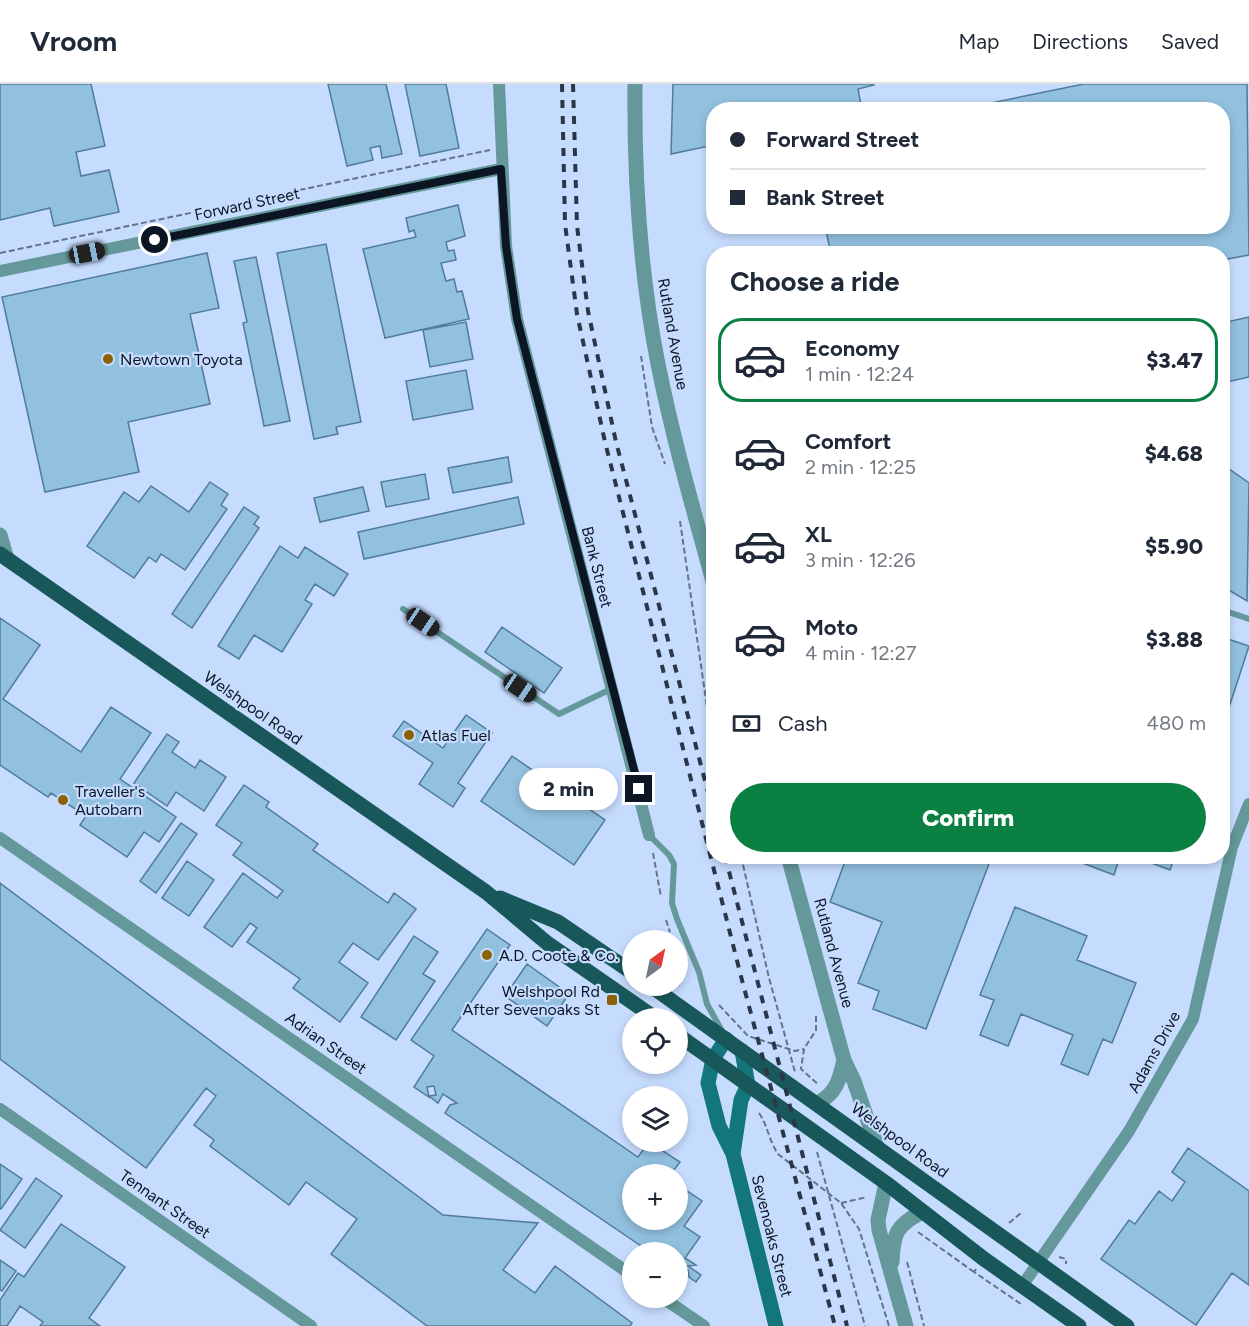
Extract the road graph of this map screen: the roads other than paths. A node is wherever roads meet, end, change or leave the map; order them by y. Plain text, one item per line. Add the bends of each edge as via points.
1 (499, 84) edge
2 (635, 84) edge
3 (501, 169) junction
4 (0, 271) edge
5 (0, 535) edge
6 (4, 556) edge
7 (706, 556) edge
8 (403, 609) dead end
9 (1230, 613) edge
10 (1249, 619) edge
11 (612, 688) junction
12 (1249, 804) edge
13 (649, 835) joint
14 (0, 838) edge
15 (1230, 856) edge
16 (791, 864) edge
17 (1228, 864) edge
18 (486, 892) junction
19 (622, 966) edge
20 (665, 996) edge
21 (641, 1008) edge
22 (726, 1039) junction
23 (688, 1042) edge
24 (742, 1051) junction
25 (713, 1059) junction
26 (844, 1059) junction
27 (748, 1085) junction
28 (817, 1103) junction
29 (0, 1109) edge
30 (876, 1144) junction
31 (733, 1154) junction
32 (886, 1183) junction
33 (922, 1212) junction
34 (1038, 1262) junction
35 (622, 1268) edge
36 (892, 1271) junction
37 (1022, 1286) junction
38 (678, 1308) edge
39 (311, 1326) edge
40 (704, 1326) edge
41 (776, 1326) edge
42 (906, 1326) edge
43 (1079, 1326) edge
44 (1127, 1326) edge

1 - 3 street, Bank Street
2 - 7 street, Rutland Avenue via 639,222 656,353
3 - 4 street, Forward Street
3 - 11 street, Bank Street via 507,256 517,319
5 - 6 street
6 - 18 main road, Welshpool Road
8 - 11 lane via 559,714
9 - 10 lane
11 - 13 street, Bank Street
12 - 15 street, Adams Drive
13 - 22 lane, Bank Street via 674,864 672,903 706,1000
14 - 35 street, Adrian Street
16 - 26 street, Rutland Avenue
17 - 34 street, Adams Drive via 1193,1019 1129,1131
18 - 19 main road, Welshpool Road via 558,922
18 - 21 main road, Welshpool Road via 547,943
20 - 22 main road, Welshpool Road
22 - 24 main road, Welshpool Road
22 - 25 main road, Sevenoaks Street
23 - 25 main road
24 - 27 main road, Sevenoaks Street
24 - 28 main road, Welshpool Road
25 - 27 main road
25 - 31 main road, Sevenoaks Street via 708,1083 719,1126
26 - 28 street via 832,1094
26 - 30 street, Rutland Avenue
27 - 31 main road, Sevenoaks Street via 741,1100
27 - 32 main road
28 - 30 main road, Welshpool Road
29 - 39 street, Tennant Street
30 - 34 main road, Welshpool Road
31 - 41 main road, Sevenoaks Street
32 - 33 main road
32 - 36 street via 878,1220
33 - 36 street via 904,1222 894,1237
33 - 37 main road
34 - 37 street, Adams Drive
34 - 44 main road, Welshpool Road
36 - 42 street
37 - 43 main road
38 - 40 street

